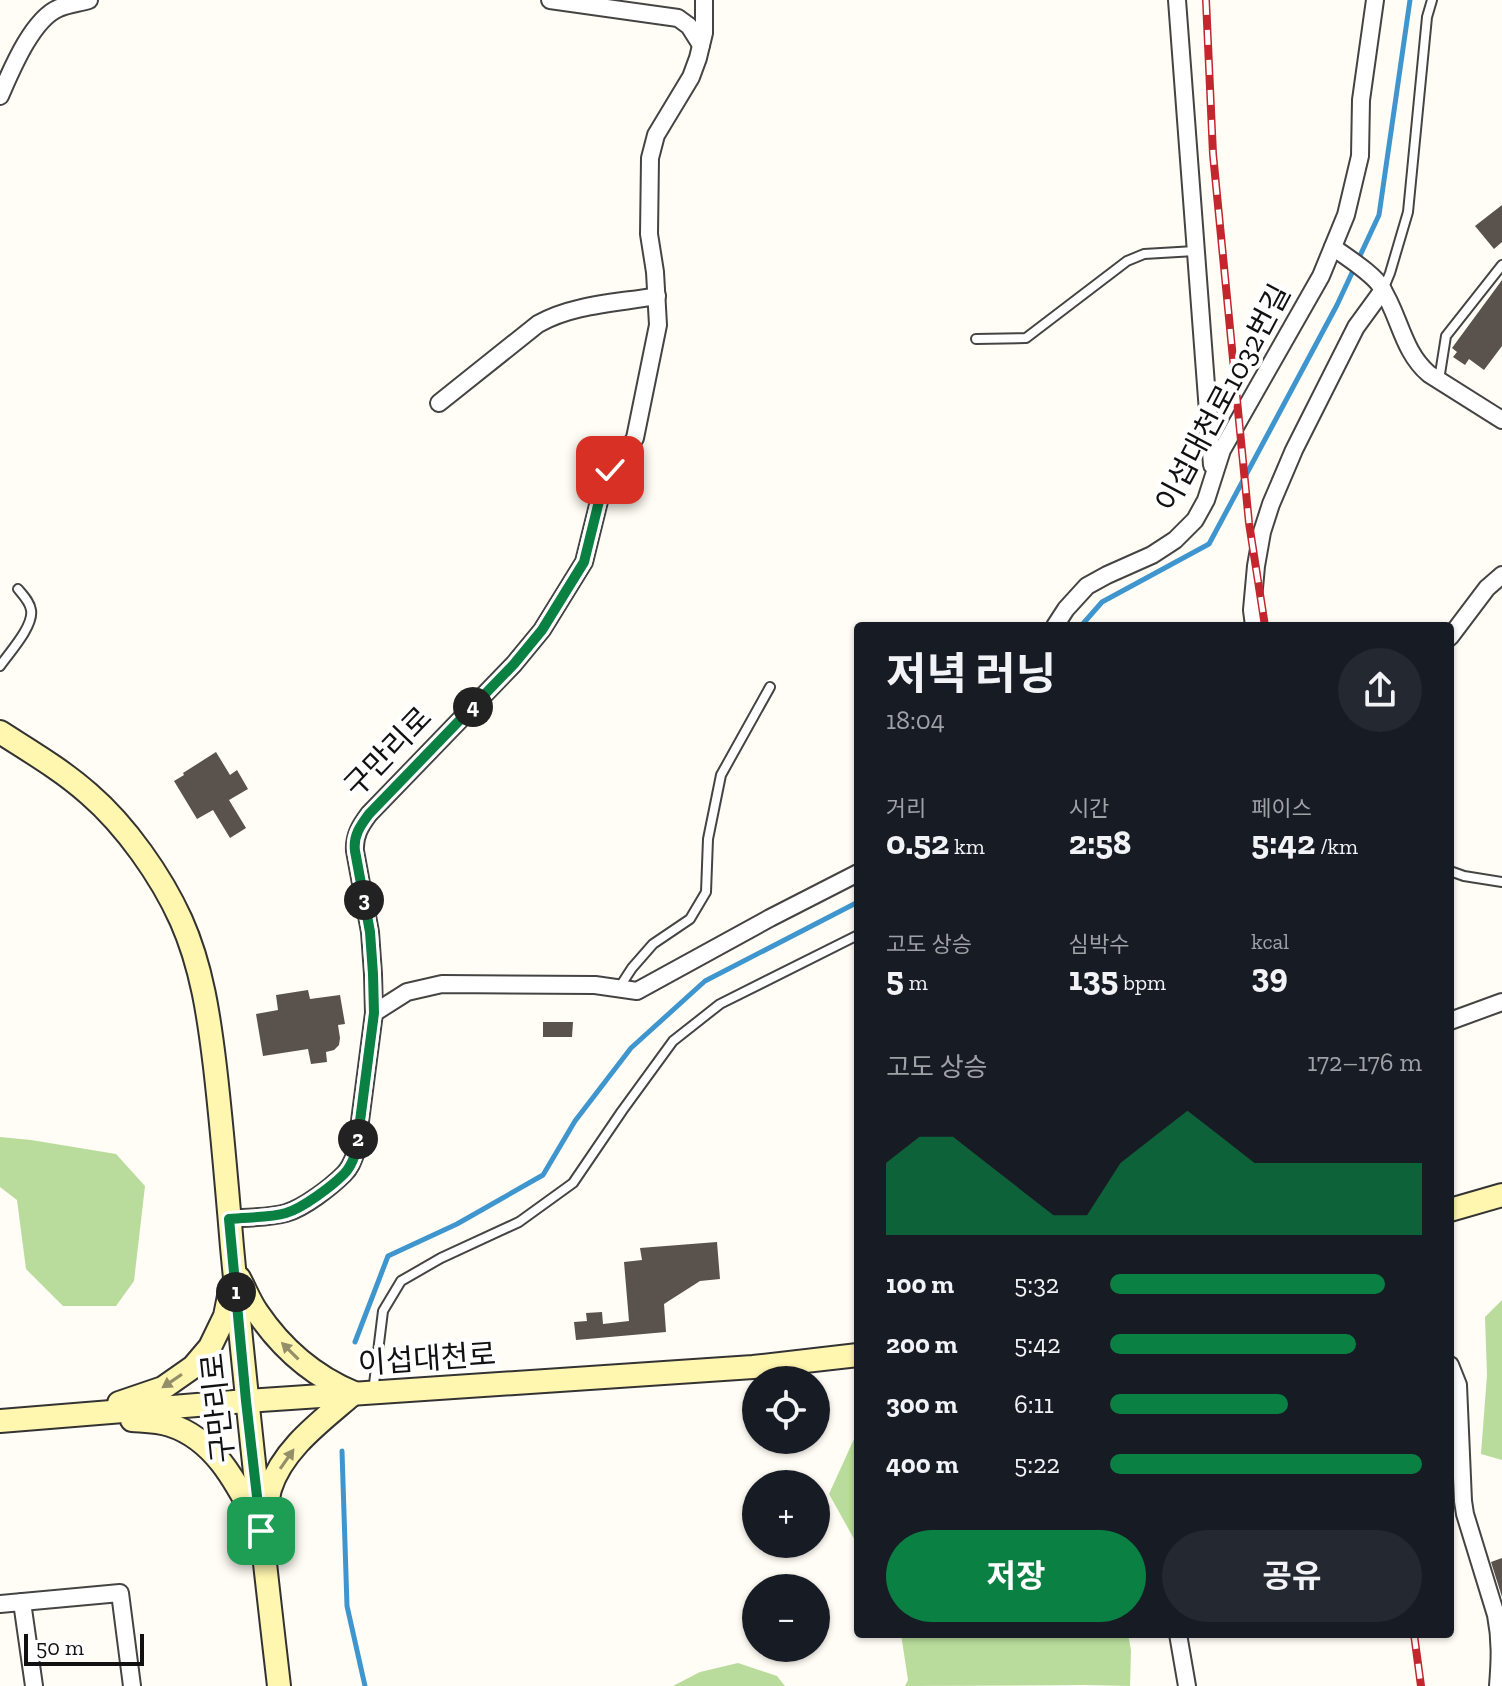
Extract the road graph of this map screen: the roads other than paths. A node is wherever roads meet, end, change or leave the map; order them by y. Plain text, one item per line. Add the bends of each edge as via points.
1 (89, 0) edge
2 (550, 0) edge
3 (702, 0) edge
4 (1177, 0) edge
5 (1375, 0) edge
6 (1432, 0) edge
7 (678, 18) junction
8 (701, 45) junction
9 (0, 96) edge
10 (1333, 247) junction
11 (1195, 251) junction
12 (1502, 265) edge
13 (1380, 286) junction
14 (657, 296) junction
15 (976, 339) dead end
16 (1439, 381) junction
17 (439, 403) dead end
18 (1502, 420) edge
19 (1213, 477) junction
20 (1502, 575) edge
21 (18, 589) dead end
22 (1058, 622) edge
23 (1254, 622) edge
24 (1454, 632) edge
25 (0, 666) edge
26 (770, 687) dead end
27 (0, 732) edge
28 (1454, 872) edge
29 (854, 875) edge
30 (1502, 882) edge
31 (854, 937) edge
32 (619, 988) junction
33 (1502, 1002) edge
34 (374, 1013) junction
35 (1454, 1020) edge
36 (1502, 1195) edge
37 (1454, 1209) edge
38 (229, 1219) junction
39 (234, 1269) junction
40 (854, 1355) edge
41 (1454, 1375) edge
42 (364, 1393) junction
43 (246, 1401) junction
44 (88, 1414) junction
45 (0, 1421) edge
46 (261, 1531) junction
47 (22, 1602) junction
48 (0, 1604) edge
49 (1179, 1638) edge
50 (34, 1686) edge
51 (132, 1686) edge
52 (279, 1686) edge
53 (1187, 1686) edge
54 (1498, 1686) edge

1 - 9 street via 56,9 45,19 31,35
2 - 7 street
3 - 7 street, 구만리로
3 - 8 street, 구만리로
4 - 11 street
5 - 10 street, 이섭대천로1032번길 via 1361,100 1360,156
6 - 13 lane via 1408,212 1390,273
7 - 8 street
8 - 14 street, 구만리로 via 691,77 652,145 649,234
10 - 13 street
10 - 19 street, 이섭대천로1032번길 via 1222,450
11 - 15 lane via 1144,254 1127,261 1026,338
11 - 19 street
12 - 16 lane via 1446,336
13 - 16 street via 1413,357
13 - 23 street via 1271,504 1256,566
14 - 17 street via 552,316
14 - 34 street, 구만리로 via 656,340 635,438 602,489 577,575 514,664 357,831 354,842 370,932
16 - 18 street
19 - 22 street, 이섭대천로1032번길 via 1195,520 1175,540 1087,586
20 - 24 street
21 - 25 lane via 31,617
26 - 32 lane via 721,775 708,839 706,892 690,919 653,944
27 - 38 street, 구만리로 via 54,767 108,812 156,874 181,921 199,968 210,1024
28 - 30 lane
29 - 32 street via 646,988
31 - 42 lane via 720,1004 673,1041 573,1183 519,1222 401,1281 383,1311
32 - 34 street via 442,984 407,992
33 - 35 street
34 - 38 street, 구만리로 via 352,1164 295,1210
36 - 37 street
38 - 39 street, 구만리로
42 -> 39 street via 328,1382 303,1365 256,1311
39 - 43 street, 구만리로
39 -> 44 street via 225,1316 193,1367 163,1388
40 - 42 street, 이섭대천로
41 - 54 street via 1465,1514 1501,1644
42 - 43 street, 이섭대천로
46 -> 42 street via 270,1487 284,1461 301,1440
43 - 44 street, 이섭대천로
43 - 46 street, 구만리로
44 - 45 street, 이섭대천로
44 - 46 street via 169,1425 195,1437 235,1481
46 - 52 street, 구만리로
47 - 48 street
47 - 50 street
47 - 51 street via 120,1593
49 - 53 street

